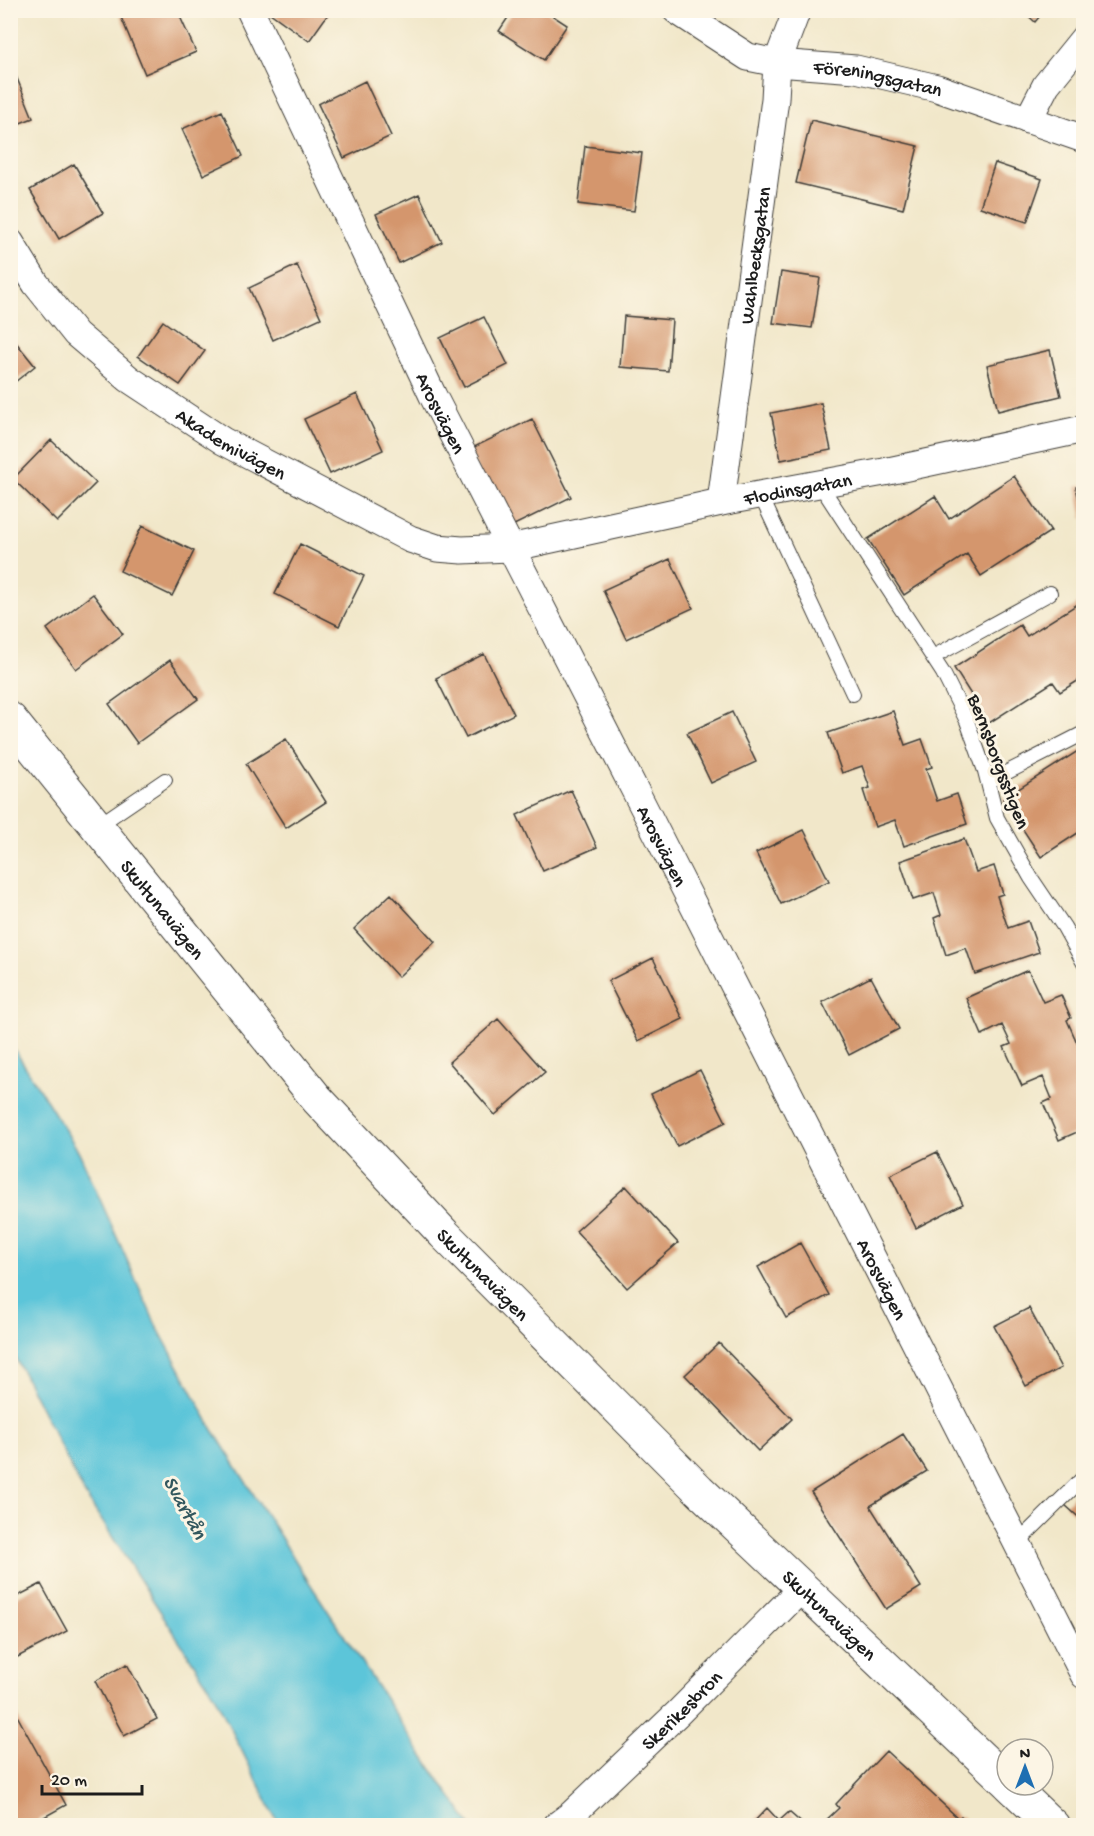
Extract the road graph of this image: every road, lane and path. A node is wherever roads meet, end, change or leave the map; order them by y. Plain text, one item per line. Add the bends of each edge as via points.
1 (250, 10) edge
2 (676, 10) edge
3 (797, 10) edge
4 (1083, 38) edge
5 (777, 63) junction
6 (1029, 120) junction
7 (1083, 139) edge
8 (10, 242) edge
9 (1083, 429) edge
10 (819, 483) junction
11 (760, 495) junction
12 (721, 502) junction
13 (510, 548) junction
14 (1050, 593) dead end
15 (933, 657) junction
16 (853, 694) dead end
17 (10, 719) edge
18 (1083, 733) edge
19 (165, 780) dead end
20 (988, 782) junction
21 (96, 827) junction
22 (1083, 963) edge
23 (1083, 1477) edge
24 (1017, 1543) junction
25 (802, 1588) junction
26 (1083, 1675) edge
27 (995, 1771) edge
28 (1023, 1797) edge
29 (556, 1826) edge
30 (1053, 1826) edge

1 - 13 street, Arosvägen
2 - 5 street, Föreningsgatan via 748,57
3 - 5 street, Wahlbecksgatan
4 - 6 street via 1046,85
5 - 6 street, Föreningsgatan via 856,69 937,88
5 - 12 street, Wahlbecksgatan
6 - 7 street, Föreningsgatan
8 - 13 street, Akademivägen via 36,285 76,334 129,379 223,441 410,539 437,548
9 - 10 street, Flodinsgatan
10 - 11 street, Flodinsgatan
10 - 15 lane, Bernsborgsstigen
11 - 12 street, Flodinsgatan
11 - 16 lane
12 - 13 street, Flodinsgatan
13 - 24 street, Arosvägen
14 - 15 lane
15 - 20 lane, Bernsborgsstigen via 967,721
17 - 21 street, Skultunavägen
18 - 20 lane
19 - 21 lane
20 - 22 lane, Bernsborgsstigen via 997,818
21 - 25 street, Skultunavägen via 317,1099 444,1234
23 - 24 lane
24 - 26 street, Arosvägen
25 - 27 street, Skultunavägen
25 - 29 street, Skerikesbron via 678,1713
28 - 30 street, Skultunavägen

